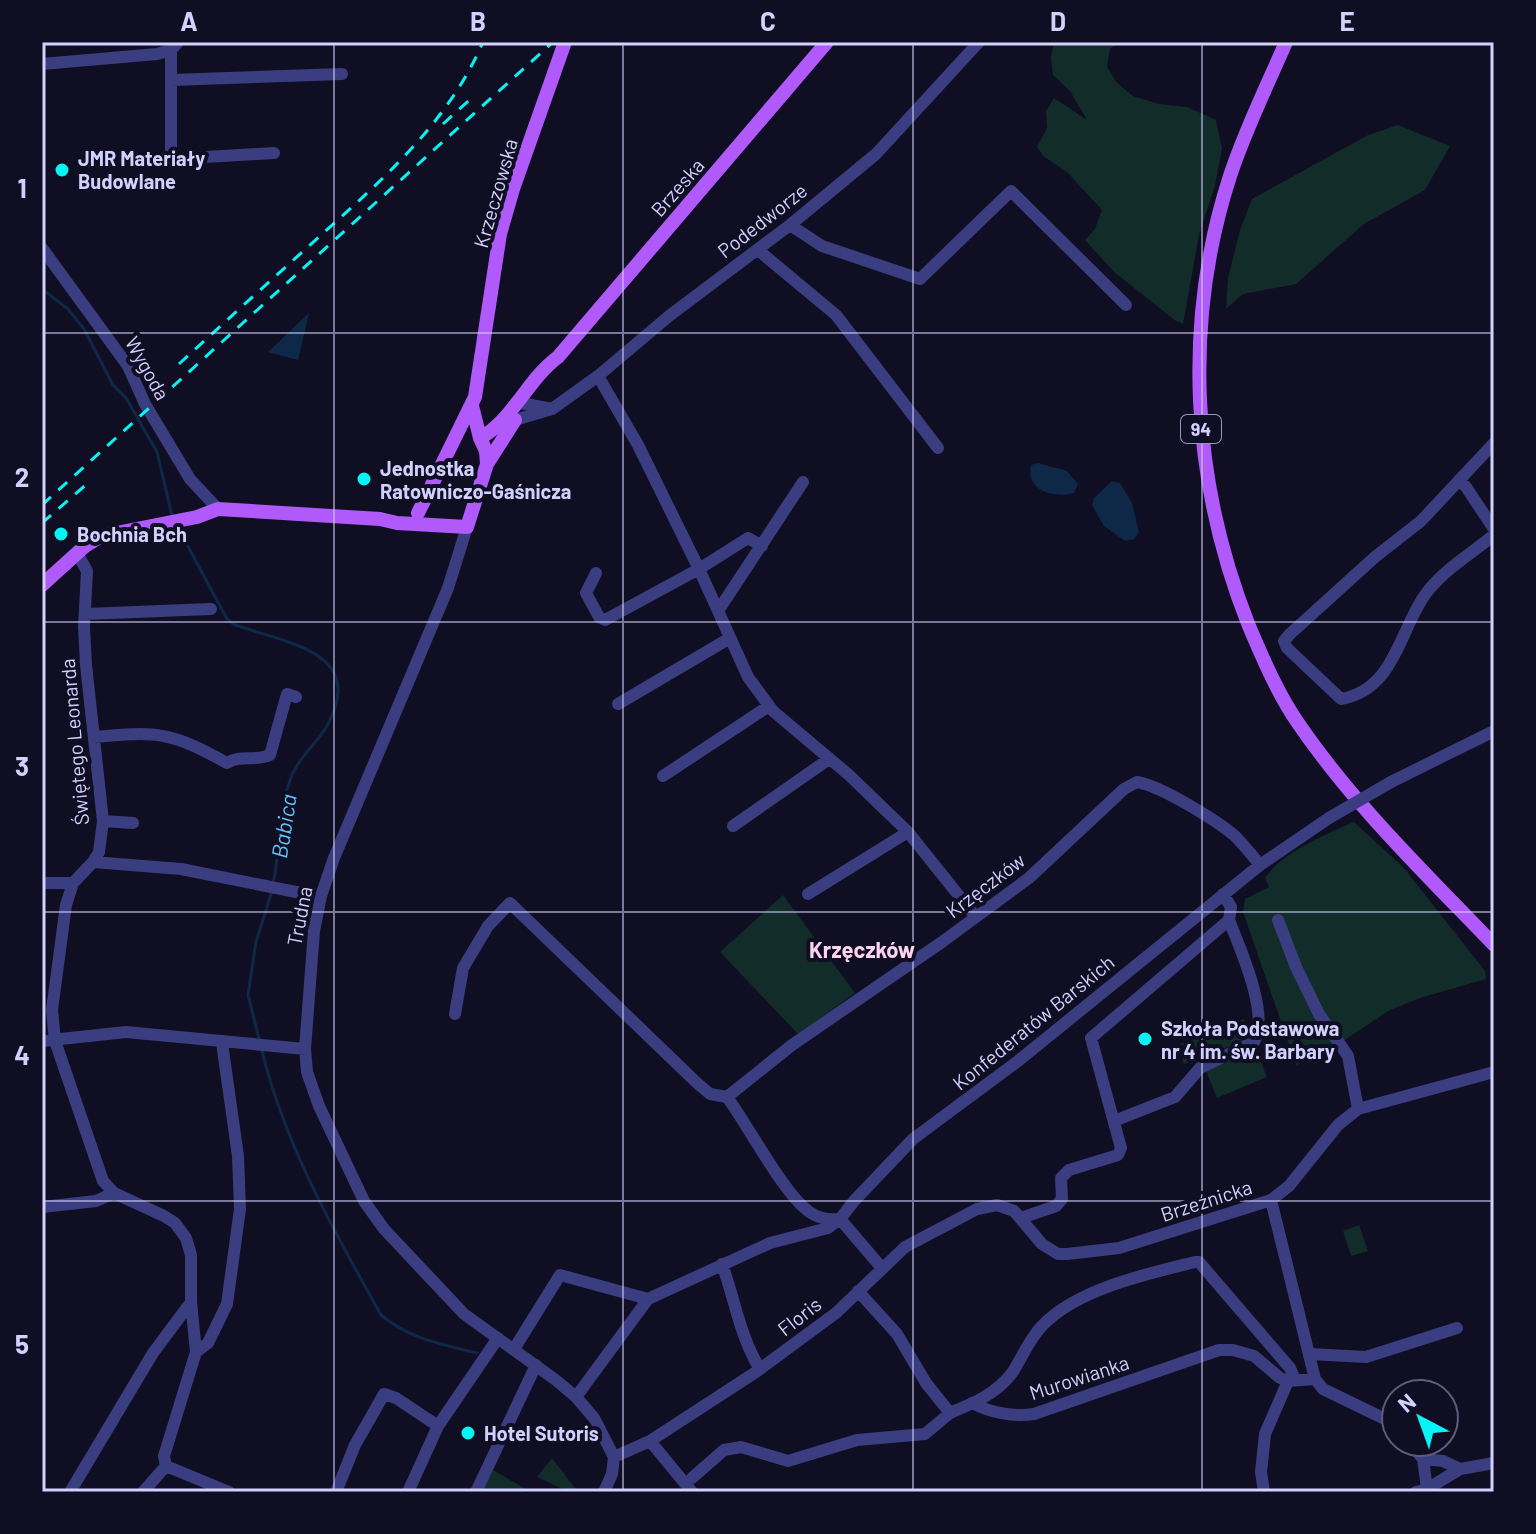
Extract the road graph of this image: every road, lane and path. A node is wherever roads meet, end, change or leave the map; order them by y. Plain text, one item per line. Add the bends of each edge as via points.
1 (565, 42) edge
2 (827, 42) edge
3 (979, 42) edge
4 (1286, 42) edge
5 (175, 46) edge
6 (42, 64) edge
7 (342, 74) dead end
8 (171, 80) junction
9 (274, 153) dead end
10 (171, 160) junction
11 (103, 163) dead end
12 (790, 225) junction
13 (42, 248) edge
14 (758, 250) junction
15 (1126, 305) dead end
16 (598, 376) junction
17 (521, 402) junction
18 (472, 406) junction
19 (552, 409) junction
20 (515, 420) junction
21 (480, 438) junction
22 (455, 441) junction
23 (1494, 443) edge
24 (938, 448) dead end
25 (487, 464) junction
26 (1459, 480) junction
27 (803, 482) dead end
28 (218, 509) junction
29 (421, 518) junction
30 (467, 527) junction
31 (1494, 529) edge
32 (1494, 535) edge
33 (762, 546) junction
34 (77, 553) junction
35 (699, 569) junction
36 (596, 573) dead end
37 (42, 585) edge
38 (211, 609) dead end
39 (718, 611) junction
40 (85, 614) junction
41 (730, 638) junction
42 (296, 697) dead end
43 (618, 704) dead end
44 (769, 706) junction
45 (1494, 731) edge
46 (94, 737) junction
47 (829, 759) junction
48 (663, 776) dead end
49 (103, 821) junction
50 (133, 823) dead end
51 (733, 826) dead end
52 (908, 832) junction
53 (93, 862) junction
54 (1260, 865) junction
55 (42, 883) edge
56 (73, 883) junction
57 (301, 893) dead end
58 (808, 894) dead end
59 (1223, 894) junction
60 (976, 917) junction
61 (1229, 920) junction
62 (1278, 920) dead end
63 (1492, 943) edge
64 (455, 1014) dead end
65 (48, 1041) edge
66 (222, 1043) junction
67 (305, 1049) junction
68 (1494, 1072) edge
69 (727, 1097) junction
70 (1358, 1109) junction
71 (1114, 1121) junction
72 (114, 1193) junction
73 (1271, 1200) junction
74 (1002, 1206) joint
75 (42, 1207) edge
76 (1021, 1218) junction
77 (840, 1219) junction
78 (722, 1264) junction
79 (881, 1267) junction
80 (858, 1291) junction
81 (648, 1299) junction
82 (191, 1302) junction
83 (1457, 1328) dead end
84 (498, 1338) junction
85 (514, 1349) junction
86 (196, 1352) junction
87 (1310, 1354) junction
88 (536, 1365) junction
89 (760, 1369) junction
90 (1315, 1379) junction
91 (1292, 1381) junction
92 (576, 1397) junction
93 (972, 1403) junction
94 (950, 1413) junction
95 (1380, 1417) edge
96 (438, 1426) junction
97 (650, 1441) junction
98 (614, 1457) junction
99 (1423, 1459) joint
100 (1494, 1463) edge
101 (170, 1468) junction
102 (1460, 1469) junction
103 (692, 1478) dead end
104 (1422, 1491) edge
105 (70, 1492) edge
106 (143, 1492) edge
107 (229, 1492) edge
108 (336, 1492) edge
109 (408, 1492) edge
110 (476, 1492) edge
111 (604, 1492) edge
112 (692, 1492) edge
113 (1264, 1492) edge

1 - 18 main road, Krzeczowska via 500,234
2 - 17 main road, Brzeska via 548,364
3 - 12 street, Podedworze via 876,154
4 - 63 main road, 94 via 1230,176 1205,287 1200,410 1217,528 1233,587 1296,720 1336,775
5 - 6 street via 157,54
5 - 8 street
7 - 8 street
8 - 10 street
9 - 10 street
10 - 11 street
12 - 14 street, Podedworze
12 - 15 street via 822,246 920,279 1011,191
13 - 28 street, Wygoda via 128,366 190,479
14 - 16 street, Podedworze
14 - 24 street via 836,315
16 - 19 street, Podedworze
16 - 35 street
17 - 19 street
17 - 20 main road, Brzeska
17 - 21 main road, Brzeska via 499,427
18 - 21 main road, Krzeczowska
18 - 22 main road, Krzeczowska
19 - 20 street, Podedworze
20 - 25 main road, Brzeska
21 - 22 main road
21 - 25 main road, Krzeczowska
22 - 29 main road, Krzeczowska
23 - 26 street
25 - 30 main road, Trudna
26 - 31 street
26 - 32 street via 1421,521 1290,634 1284,641 1287,648 1332,692 1341,699 1350,697 1389,667 1421,600 1440,578
27 - 33 street
28 - 29 main road
28 - 34 main road via 107,534
29 - 30 main road
30 - 67 street, Trudna via 448,588 321,896
33 - 35 street via 748,538
33 - 39 street
34 - 37 main road
34 - 40 street, Świętego Leonarda via 87,571
35 - 36 street via 605,620 586,593
35 - 39 street
38 - 40 street
39 - 41 street
40 - 46 street, Świętego Leonarda
41 - 43 street
41 - 44 street
42 - 46 street via 287,694 270,755 258,760 235,758 227,763 179,738 148,732
44 - 47 street
44 - 48 street
45 - 54 street, Konfederatów Barskich, bridge via 1391,782
46 - 49 street, Świętego Leonarda
47 - 51 street
47 - 52 street
49 - 50 street
49 - 53 street, Świętego Leonarda via 102,842
52 - 58 street
52 - 60 street
53 - 56 street, Świętego Leonarda
53 - 57 street via 181,869
54 - 59 street, Konfederatów Barskich
54 - 60 street, Krzęczków via 1211,820 1137,782 1029,878
55 - 56 street
56 - 65 street
59 - 61 street via 1231,907
59 - 77 street, Konfederatów Barskich via 913,1139
60 - 69 street, Krzęczków via 792,1045
61 - 71 street via 1091,1038
61 - 71 street via 1257,1000 1254,1042 1200,1068 1175,1097
62 - 70 street via 1319,1014 1348,1056
64 - 69 street via 463,968 488,926 510,903 697,1083 710,1094
65 - 66 street via 126,1032
65 - 72 street via 103,1181
66 - 67 street
66 - 86 street via 238,1156 239,1222 227,1304 208,1343
67 - 84 street, Trudna via 319,1106 376,1220 450,1302
68 - 70 street, Brzeźnicka
69 - 77 street via 794,1199 810,1213
70 - 73 street, Brzeźnicka
71 - 76 street via 1118,1155 1069,1170 1061,1178 1062,1199 1056,1206
72 - 75 street via 96,1201
72 - 82 street via 164,1216 183,1233 191,1255
73 - 76 street, Brzeźnicka via 1119,1248 1067,1254 1050,1250
73 - 87 street
74 - 76 street, Brzeźnicka
74 - 79 street, Floris via 958,1217 912,1242
77 - 78 street via 828,1228 770,1243
77 - 79 street
78 - 81 street
78 - 89 street
79 - 80 street, Floris
80 - 89 street, Floris
80 - 94 street via 902,1340
81 - 85 street via 560,1275
81 - 92 street
82 - 86 street
82 - 105 street via 153,1353
83 - 87 street via 1366,1357
84 - 85 street, Trudna
84 - 96 street
85 - 88 street, Trudna
86 - 101 street via 164,1456
87 - 90 street
88 - 92 street, Trudna
88 - 110 street
89 - 97 street, Floris
90 - 91 street
90 - 95 street via 1323,1389
91 - 93 street, Murowianka via 1280,1378 1254,1356 1219,1350 1034,1414 1001,1413
91 - 93 street via 1290,1368 1195,1262 1100,1288 1060,1312 1042,1325 999,1387
91 - 113 street via 1265,1434
92 - 98 street, Trudna
93 - 94 street
94 - 103 street via 925,1434 857,1440 788,1461 741,1447 724,1450
96 - 108 street via 384,1394
96 - 109 street
97 - 98 street, Floris
97 - 112 street
98 - 111 street
99 - 102 street
99 - 104 street
100 - 102 street
101 - 106 street
101 - 107 street
102 - 104 street

